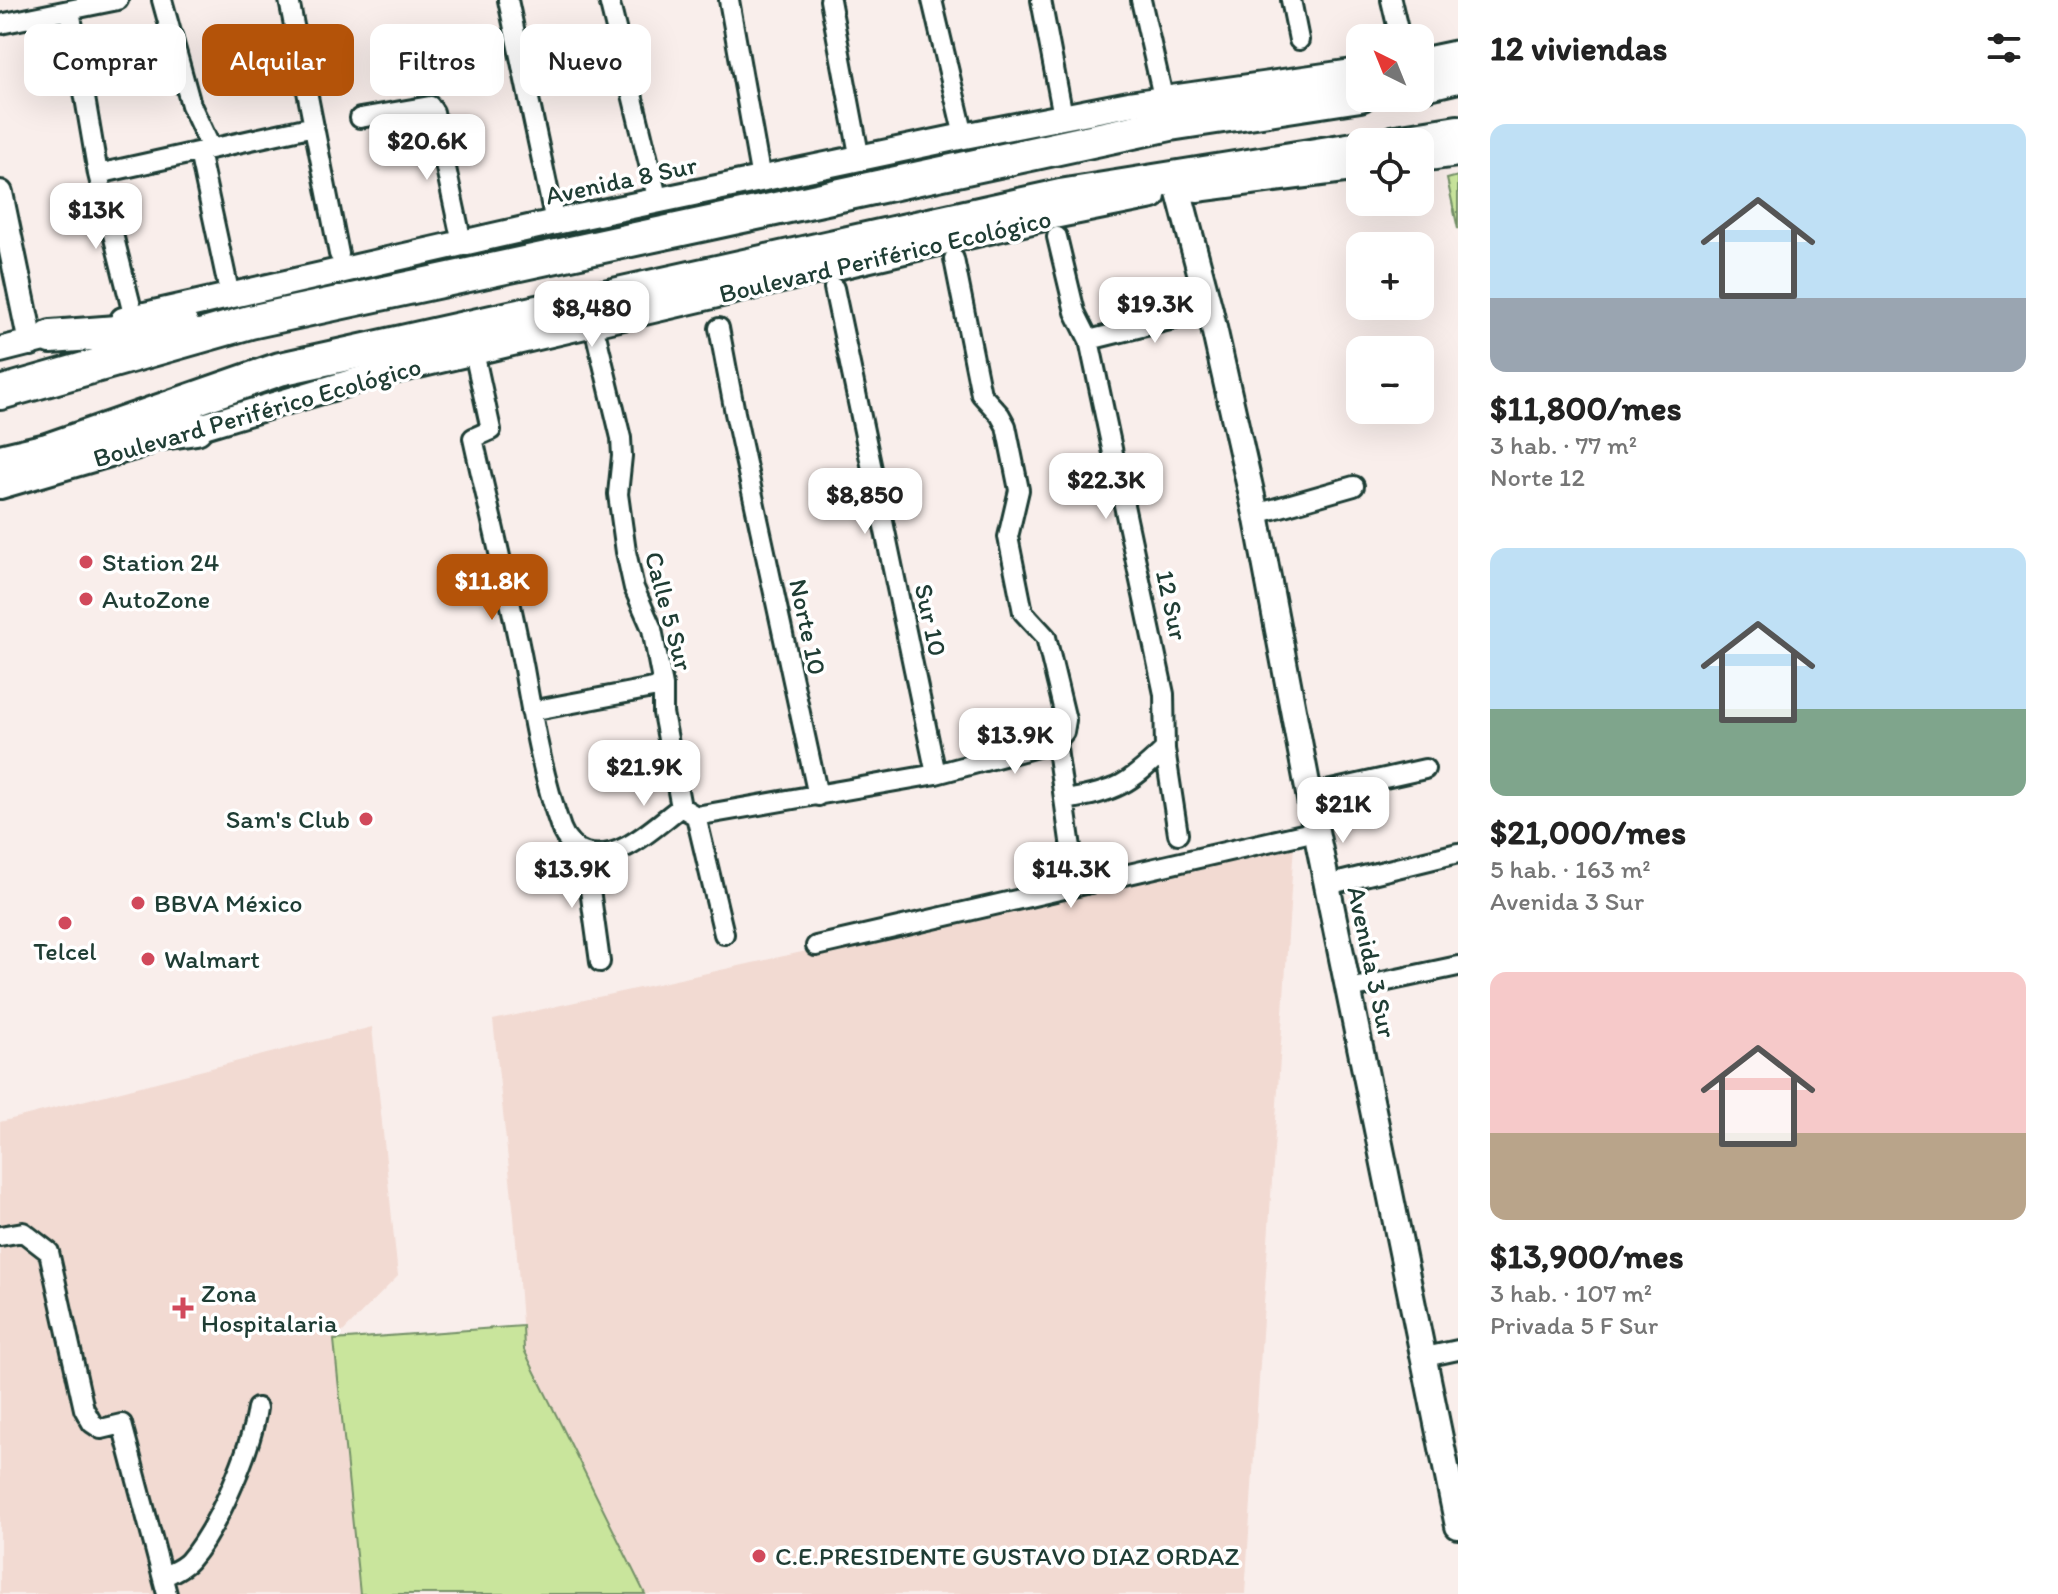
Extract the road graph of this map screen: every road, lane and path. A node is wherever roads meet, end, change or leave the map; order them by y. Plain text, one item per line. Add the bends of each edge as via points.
1 (118, 0) edge
2 (162, 0) edge
3 (289, 0) edge
4 (508, 0) edge
5 (609, 0) edge
6 (729, 0) edge
7 (830, 0) edge
8 (932, 0) edge
9 (1041, 0) edge
10 (1141, 0) edge
11 (1291, 0) edge
12 (1391, 0) edge
13 (70, 10) junction
14 (0, 24) edge
15 (1397, 24) edge
16 (1299, 40) dead end
17 (1458, 53) edge
18 (1434, 58) edge
19 (1346, 74) edge
20 (1458, 76) edge
21 (1434, 82) edge
22 (1346, 96) edge
23 (1166, 112) junction
24 (1063, 116) junction
25 (360, 118) dead end
26 (314, 126) junction
27 (1458, 132) edge
28 (964, 136) junction
29 (1434, 136) edge
30 (858, 149) dead end
31 (205, 150) junction
32 (1346, 151) edge
33 (1458, 154) edge
34 (1434, 157) edge
35 (1346, 169) edge
36 (98, 174) junction
37 (761, 179) junction
38 (1178, 184) junction
39 (0, 193) edge
40 (658, 201) junction
41 (555, 222) junction
42 (1057, 237) dead end
43 (462, 243) junction
44 (339, 254) dead end
45 (954, 259) dead end
46 (834, 288) dead end
47 (230, 296) junction
48 (1210, 310) junction
49 (134, 318) junction
50 (250, 322) junction
51 (719, 328) dead end
52 (597, 339) dead end
53 (41, 340) junction
54 (1089, 340) junction
55 (0, 350) edge
56 (474, 352) junction
57 (0, 393) edge
58 (196, 428) junction
59 (47, 450) junction
60 (0, 461) edge
61 (0, 486) edge
62 (1354, 486) dead end
63 (1256, 514) junction
64 (663, 686) junction
65 (531, 711) junction
66 (1056, 742) junction
67 (1165, 749) junction
68 (1425, 769) dead end
69 (936, 774) junction
70 (1309, 795) junction
71 (818, 796) junction
72 (1066, 800) junction
73 (689, 811) junction
74 (1316, 831) junction
75 (1178, 834) dead end
76 (585, 853) junction
77 (1458, 853) edge
78 (1073, 862) dead end
79 (1327, 885) junction
80 (724, 934) dead end
81 (816, 946) dead end
82 (600, 962) dead end
83 (1458, 966) edge
84 (1350, 989) junction
85 (0, 1236) edge
86 (1458, 1350) edge
87 (1425, 1357) junction
88 (257, 1408) dead end
89 (1450, 1452) edge
90 (1458, 1526) edge
91 (165, 1586) edge

1 - 13 street
2 - 31 street
3 - 26 street
4 - 41 street
5 - 40 street
6 - 37 street
7 - 30 street
8 - 28 street
9 - 24 street
10 - 23 street
11 - 16 street
12 - 15 street
13 - 14 street
13 - 36 street
17 - 18 street
19 - 23 street, Avenida 8 Sur
20 - 21 highway
22 - 23 highway
23 - 24 street, Avenida 8 Sur
23 - 50 highway
24 - 28 street, Avenida 8 Sur
25 - 43 street via 430,106
26 - 31 street
26 - 44 street
27 - 29 highway
28 - 37 street, Avenida 8 Sur
31 - 36 street
31 - 47 street
32 - 38 highway, Boulevard Periférico Ecológico
33 - 34 street
35 - 38 street, Boulevard Periférico Ecológico
36 - 49 street
37 - 40 street, Avenida 8 Sur
38 - 48 street, Avenida 3 Sur
38 - 56 street, Boulevard Periférico Ecológico
38 - 59 highway, Boulevard Periférico Ecológico via 1060,196 280,369
39 - 53 street
40 - 41 street, Avenida 8 Sur
41 - 43 street, Avenida 8 Sur
42 - 54 street, 12 Sur via 1075,312
43 - 47 street, Avenida 8 Sur
45 - 66 street via 981,394 1006,426 1019,490 1008,537 1023,612 1046,637 1063,706 1064,732
46 - 69 street, Sur 10
47 - 49 street, Avenida 8 Sur
48 - 54 street
48 - 63 street, Avenida 3 Sur
49 - 53 street, Avenida 8 Sur
50 - 53 highway
50 - 57 highway
51 - 71 street, Norte 10
52 - 64 street, Calle 5 Sur via 621,438 618,494 626,552 652,629
53 - 55 street, Avenida 8 Sur
54 - 67 street, 12 Sur via 1164,694
56 - 58 street, Boulevard Periférico Ecológico
56 - 65 street via 491,430 473,438
58 - 59 highway
58 - 61 street, Boulevard Periférico Ecológico
59 - 60 highway, Boulevard Periférico Ecológico
62 - 63 street
63 - 70 street, Avenida 3 Sur
64 - 65 street
64 - 73 street, Calle 5 Sur via 663,713
65 - 76 street via 566,838
66 - 69 street
66 - 72 street
67 - 72 street via 1123,786
67 - 75 street, 12 Sur
68 - 70 street
69 - 71 street
70 - 74 street, Avenida 3 Sur
71 - 73 street
72 - 78 street
73 - 76 street via 617,851
73 - 80 street, Calle 5 Sur
74 - 79 street, Avenida 3 Sur
74 - 81 street
76 - 82 street
77 - 79 street
79 - 84 street, Avenida 3 Sur
83 - 84 street
84 - 87 street, Avenida 3 Sur
85 - 91 street via 23,1232 49,1252 84,1409 101,1429 122,1424
86 - 87 street
87 - 89 street, Avenida 3 Sur
88 - 91 street via 245,1457 204,1542
89 - 90 street, Avenida 3 Sur

